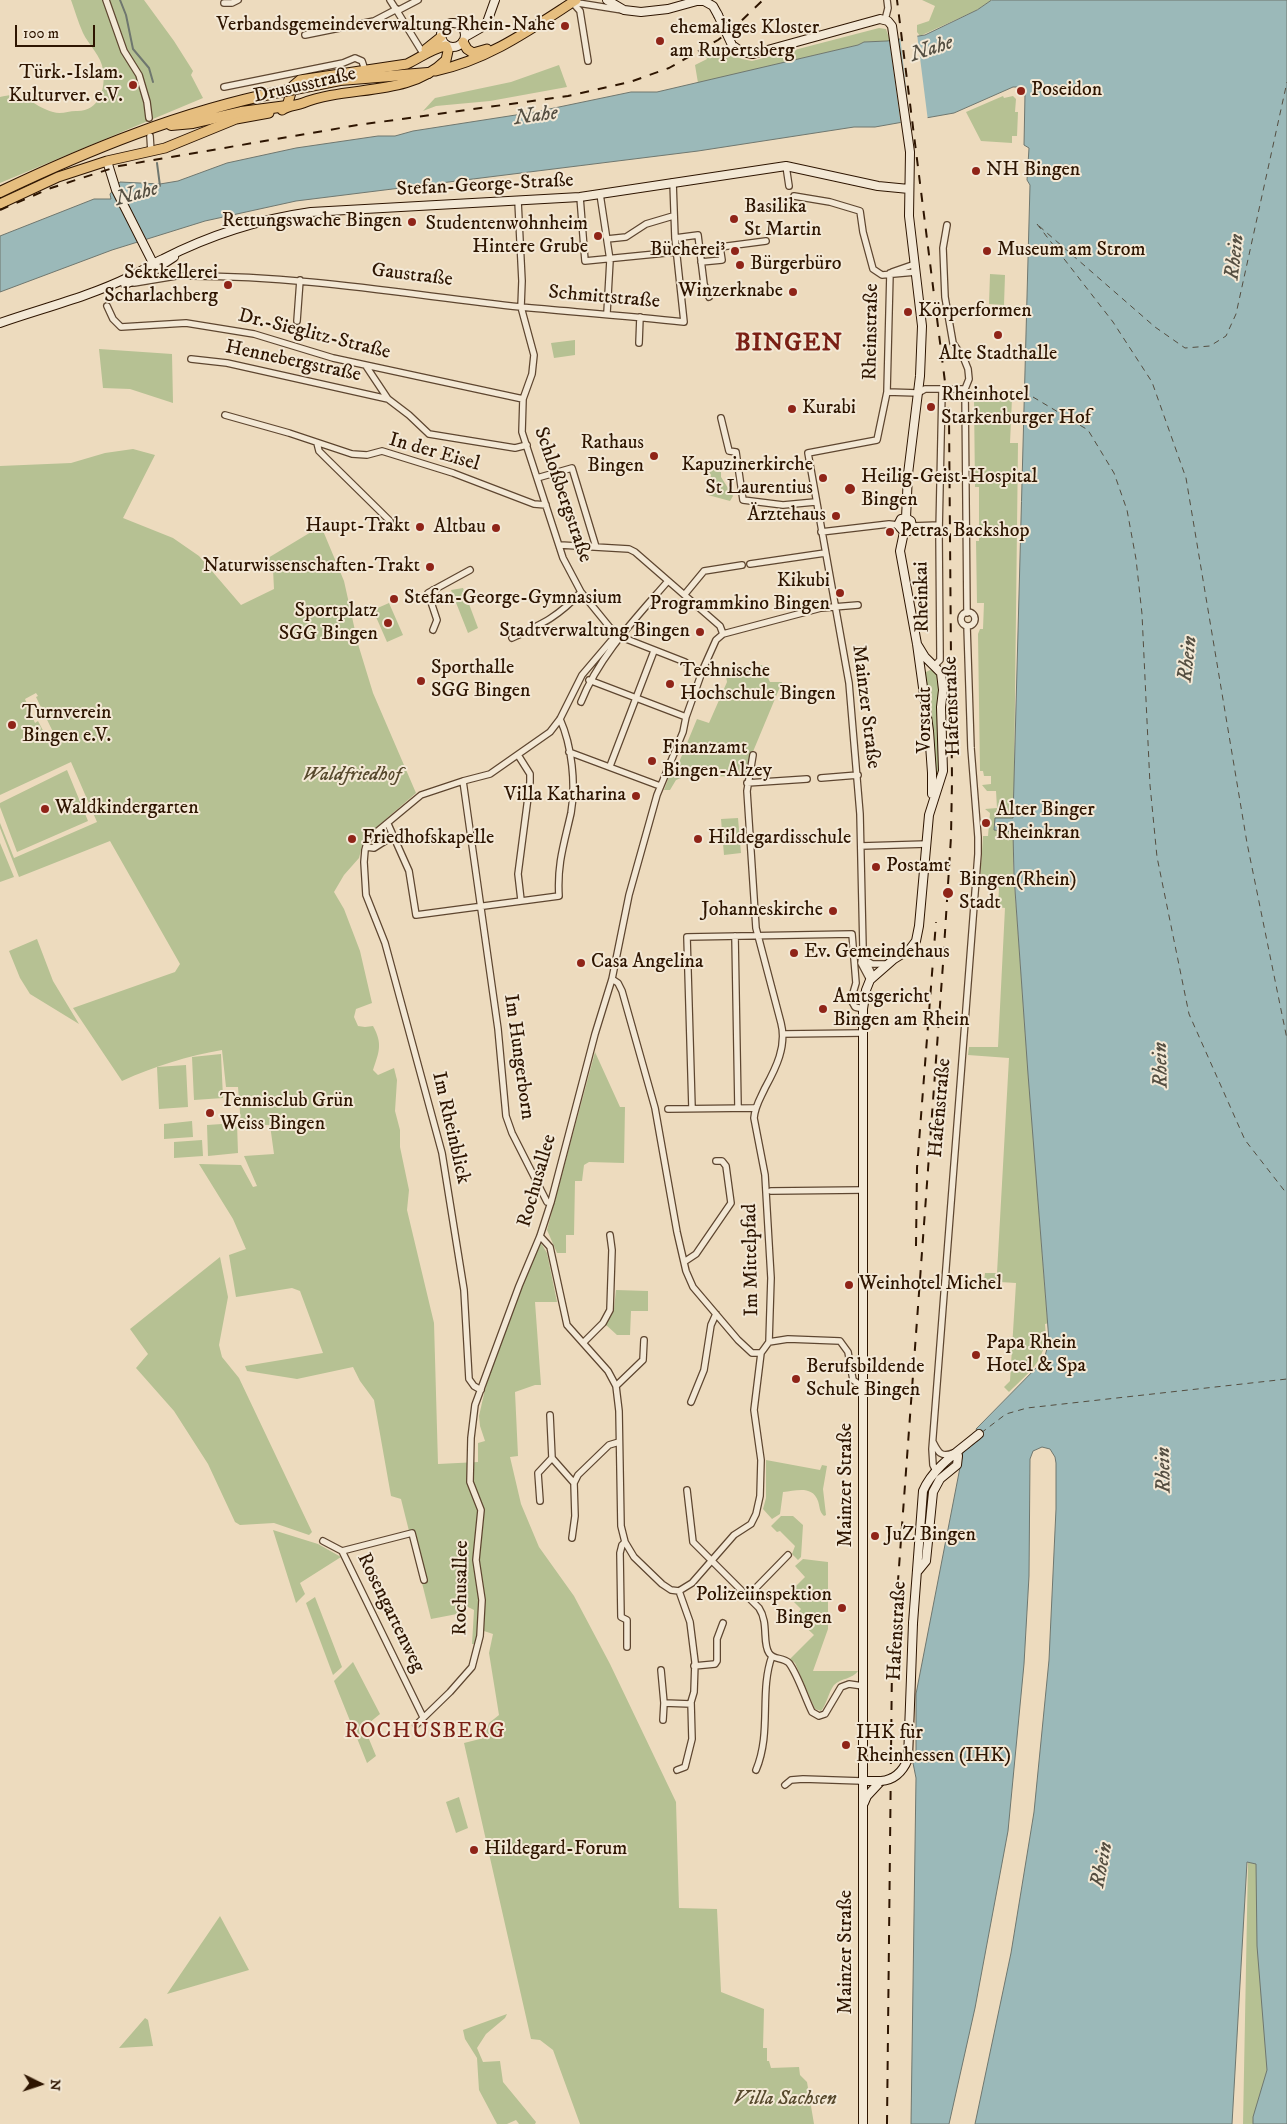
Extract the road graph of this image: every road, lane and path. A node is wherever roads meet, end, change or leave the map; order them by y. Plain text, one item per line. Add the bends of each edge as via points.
1 (106, 0) edge
2 (238, 0) edge
3 (390, 0) edge
4 (418, 0) edge
5 (495, 0) edge
6 (607, 0) edge
7 (887, 0) edge
8 (574, 1) edge
9 (708, 1) edge
10 (224, 3) dead end
11 (397, 10) junction
12 (624, 10) junction
13 (490, 19) junction
14 (886, 20) junction
15 (462, 28) junction
16 (305, 35) dead end
17 (441, 36) junction
18 (464, 40) junction
19 (446, 46) junction
20 (497, 49) junction
21 (421, 50) dead end
22 (416, 60) junction
23 (588, 62) dead end
24 (428, 73) junction
25 (365, 74) junction
26 (224, 87) dead end
27 (287, 106) junction
28 (149, 118) dead end
29 (157, 126) junction
30 (150, 136) dead end
31 (151, 152) junction
32 (107, 161) junction
33 (786, 166) junction
34 (672, 182) junction
35 (789, 186) dead end
36 (909, 189) junction
37 (0, 192) edge
38 (600, 194) junction
39 (794, 196) dead end
40 (580, 197) junction
41 (518, 201) junction
42 (0, 204) edge
43 (674, 216) junction
44 (947, 225) dead end
45 (675, 238) junction
46 (607, 239) junction
47 (766, 241) dead end
48 (188, 248) junction
49 (676, 252) junction
50 (610, 260) junction
51 (169, 261) junction
52 (702, 262) junction
53 (155, 267) junction
54 (916, 268) junction
55 (890, 273) junction
56 (175, 276) junction
57 (165, 278) junction
58 (300, 280) junction
59 (129, 283) junction
60 (101, 289) junction
61 (709, 297) dead end
62 (107, 306) dead end
63 (521, 307) junction
64 (606, 313) junction
65 (640, 317) junction
66 (297, 321) dead end
67 (0, 324) edge
68 (639, 343) dead end
69 (191, 358) dead end
70 (366, 366) junction
71 (965, 389) junction
72 (942, 390) junction
73 (887, 392) junction
74 (918, 393) junction
75 (388, 399) junction
76 (523, 399) junction
77 (225, 415) dead end
78 (721, 418) dead end
79 (317, 442) junction
80 (527, 445) junction
81 (808, 453) joint
82 (538, 478) junction
83 (815, 502) junction
84 (546, 505) junction
85 (906, 518) junction
86 (939, 525) junction
87 (383, 526) dead end
88 (912, 526) junction
89 (901, 529) junction
90 (821, 532) junction
91 (560, 546) junction
92 (596, 547) junction
93 (825, 553) junction
94 (750, 564) dead end
95 (742, 565) dead end
96 (470, 570) dead end
97 (668, 581) junction
98 (434, 590) junction
99 (581, 592) junction
100 (685, 594) junction
101 (438, 596) dead end
102 (858, 605) dead end
103 (835, 608) junction
104 (967, 612) junction
105 (967, 626) junction
106 (433, 630) dead end
107 (723, 634) junction
108 (618, 636) junction
109 (512, 638) dead end
110 (917, 644) junction
111 (654, 651) junction
112 (685, 662) dead end
113 (934, 666) junction
114 (921, 676) junction
115 (589, 680) junction
116 (636, 698) junction
117 (581, 702) dead end
118 (686, 717) junction
119 (560, 719) junction
120 (569, 752) junction
121 (518, 755) junction
122 (753, 755) dead end
123 (610, 766) junction
124 (942, 771) junction
125 (932, 773) junction
126 (858, 775) junction
127 (821, 778) dead end
128 (807, 779) dead end
129 (462, 781) junction
130 (747, 783) junction
131 (660, 786) junction
132 (931, 803) junction
133 (388, 824) junction
134 (393, 836) junction
135 (927, 844) junction
136 (861, 846) junction
137 (366, 847) junction
138 (521, 900) junction
139 (481, 905) junction
140 (757, 935) junction
141 (735, 936) junction
142 (862, 948) junction
143 (865, 960) junction
144 (888, 964) junction
145 (872, 978) junction
146 (612, 979) junction
147 (863, 1009) junction
148 (862, 1033) junction
149 (783, 1034) junction
150 (692, 1108) junction
151 (738, 1108) junction
152 (754, 1108) junction
153 (668, 1109) dead end
154 (716, 1161) dead end
155 (863, 1190) junction
156 (771, 1191) dead end
157 (551, 1202) junction
158 (610, 1235) dead end
159 (540, 1236) junction
160 (684, 1262) junction
161 (716, 1314) junction
162 (644, 1340) dead end
163 (769, 1342) junction
164 (583, 1343) junction
165 (761, 1353) junction
166 (616, 1386) junction
167 (863, 1387) junction
168 (481, 1390) junction
169 (691, 1402) dead end
170 (550, 1415) dead end
171 (979, 1434) dead end
172 (619, 1442) junction
173 (933, 1442) junction
174 (956, 1452) junction
175 (552, 1458) junction
176 (936, 1471) junction
177 (574, 1483) junction
178 (687, 1490) dead end
179 (540, 1501) dead end
180 (572, 1538) dead end
181 (323, 1541) dead end
182 (625, 1542) junction
183 (342, 1551) junction
184 (788, 1555) dead end
185 (712, 1560) junction
186 (917, 1572) junction
187 (424, 1580) dead end
188 (679, 1591) junction
189 (748, 1596) junction
190 (723, 1623) dead end
191 (627, 1647) dead end
192 (772, 1656) junction
193 (694, 1666) junction
194 (661, 1670) dead end
195 (863, 1686) junction
196 (664, 1703) junction
197 (691, 1704) junction
198 (424, 1717) junction
199 (663, 1720) dead end
200 (416, 1725) dead end
201 (676, 1770) dead end
202 (756, 1770) dead end
203 (862, 1781) junction
204 (881, 1781) junction
205 (785, 1785) dead end
206 (863, 1806) junction
207 (863, 2124) edge

1 - 28 street via 124,52 139,75
2 - 10 street
3 - 11 street
4 - 11 street
5 - 13 main road
6 - 12 main road
7 - 14 street
8 - 12 street via 584,6
8 - 20 main road, Drususstraße via 523,36
8 - 23 street via 580,11
9 - 12 main road via 653,11
9 - 14 main road, bridge via 715,8 732,45 742,52 757,53
11 - 16 street via 374,21
11 - 21 street
13 - 15 main road
13 - 18 main road via 483,28
14 - 36 main road via 892,24 907,125 911,157
15 - 17 main road via 447,24
15 - 18 main road
17 - 19 main road
17 - 22 main road
18 - 19 main road via 453,48
18 - 20 main road via 467,49 473,53
19 - 22 main road via 435,48
19 - 24 main road via 446,60
20 - 24 main road, Drususstraße via 463,64
22 - 25 main road
24 - 25 highway
24 - 27 main road, Drususstraße via 407,83 330,94
25 - 26 street via 362,61 355,58
25 - 27 main road via 300,80 293,86
25 - 29 highway, bridge via 220,105
27 - 29 highway via 250,110 193,123
27 - 31 main road, Drususstraße via 226,123
29 - 37 highway via 88,152
30 - 31 street
31 - 32 main road, Drususstraße
32 - 42 main road, Drususstraße via 58,177
32 - 53 main road via 110,175
33 - 34 main road, Stefan-George-Straße
33 - 35 street
33 - 36 main road via 878,186
34 - 38 main road, Stefan-George-Straße
34 - 43 street
36 - 54 main road via 908,216
38 - 40 main road, Stefan-George-Straße
38 - 46 street
39 - 55 street via 824,200 860,211 873,269 879,274
40 - 41 main road, Stefan-George-Straße
40 - 50 street via 585,261
41 - 48 main road, Stefan-George-Straße via 279,216
41 - 63 street, Schloßbergstraße
43 - 45 street
43 - 46 street via 646,224 626,237
44 - 71 street via 943,248 945,297 953,343 968,369
45 - 49 street
45 - 52 street via 698,235
46 - 50 street
47 - 52 street via 720,247 722,260
48 - 51 main road, Stefan-George-Straße
48 - 53 main road, Stefan-George-Straße
49 - 50 street
49 - 65 street, Schmittstraße via 684,322
50 - 64 street
51 - 53 main road, Stefan-George-Straße
51 - 56 street via 169,269
52 - 61 street
53 - 56 street, Gaustraße
53 - 57 street via 159,277
53 - 59 main road
53 - 60 main road
54 - 55 street
54 - 74 main road via 922,333
55 - 73 street, Rheinstraße
56 - 57 street, Gaustraße
56 - 58 street, Gaustraße
57 - 59 street, Gaustraße
58 - 63 street, Gaustraße
58 - 66 street
59 - 60 main road
60 - 67 main road
62 - 70 street, Dr.-Sieglitz-Straße via 121,327 186,323 254,334
63 - 64 street, Schmittstraße
63 - 76 street, Schloßbergstraße via 534,355 532,374
64 - 65 street, Schmittstraße
65 - 68 street
69 - 75 street, Hennebergstraße
70 - 75 street
70 - 76 street, Dr.-Sieglitz-Straße
71 - 72 street
71 - 104 street
72 - 74 street via 925,389
72 - 86 street, Rheinkai
73 - 74 street
73 - 81 street, Rheinstraße via 877,440
74 - 85 main road
75 - 80 street via 429,434 515,448
76 - 80 street, Schloßbergstraße via 521,422
77 - 79 street, In der Eisel
78 - 83 street via 729,452 736,452 743,500 783,505
79 - 84 street, In der Eisel via 352,454 382,451 534,504
79 - 87 street via 323,455 390,521 390,525
80 - 82 street, Schloßbergstraße
81 - 83 street, Mainzer Straße
82 - 84 street, Schloßbergstraße
82 - 92 street via 572,468
83 - 90 street, Mainzer Straße
84 - 91 street, Schloßbergstraße
85 - 88 main road
85 - 89 main road via 901,519
86 - 88 street
86 - 113 street, Rheinkai via 940,660
88 - 89 main road via 909,531
89 - 90 street via 889,524
89 - 110 main road, Vorstadt via 900,551
90 - 93 street, Mainzer Straße
91 - 92 street
91 - 99 street, Schloßbergstraße
92 - 97 street via 629,549
93 - 94 street
93 - 103 street, Mainzer Straße
95 - 100 street via 704,571
96 - 98 street
97 - 100 street
97 - 108 street
98 - 101 street
98 - 106 street via 428,593 437,620
99 - 108 street, Schloßbergstraße
99 - 109 street via 565,610
100 - 107 street via 720,626
102 - 103 street
103 - 107 street via 821,608
103 - 126 street, Mainzer Straße via 849,683
104 - 105 street, Hafenstraße via 961,620
104 - 105 street, Hafenstraße via 975,620
105 - 173 street, Hafenstraße via 978,854
107 - 118 street, Rochusallee via 714,644
108 - 111 street
108 - 115 street
108 - 119 street via 582,675
110 - 113 main road, Vorstadt
110 - 114 main road, Vorstadt
111 - 112 street
111 - 116 street
113 - 114 main road via 923,669
113 - 124 main road, Vorstadt via 943,680
114 - 125 main road, Vorstadt
115 - 116 street
115 - 117 street
116 - 118 street
116 - 123 street
118 - 131 street, Rochusallee
119 - 120 street
119 - 121 street via 550,732
120 - 123 street
120 - 138 street via 573,789 558,874 560,896
121 - 129 street via 490,774
121 - 138 street via 530,774 518,874
122 - 130 street
123 - 131 street
124 - 125 main road via 936,775
124 - 132 main road, Vorstadt
125 - 132 main road, Vorstadt
126 - 127 street
126 - 136 street, Mainzer Straße
128 - 130 street
129 - 133 street via 420,795
129 - 139 street, Im Hungerborn
130 - 140 street
131 - 146 street, Rochusallee via 629,894
132 - 135 main road, Vorstadt
133 - 134 street
133 - 137 street via 368,839
134 - 137 street via 374,848
134 - 139 street via 409,872 416,915
135 - 136 street
135 - 144 main road, Vorstadt via 916,941
136 - 142 street, Mainzer Straße
137 - 168 street, Im Rheinblick via 366,895 385,943 442,1153 464,1290 469,1380
138 - 139 street
139 - 157 street, Im Hungerborn via 506,1116 547,1202
140 - 141 street
140 - 147 street via 852,934 856,982 851,1000 855,1007
140 - 149 street
141 - 150 street via 687,937
141 - 151 street
142 - 143 street, Mainzer Straße
142 - 145 street, Mainzer Straße via 861,963
143 - 144 street
143 - 145 street, Mainzer Straße
144 - 145 main road, Vorstadt
145 - 147 main road, Mainzer Straße
146 - 157 street, Rochusallee
146 - 160 street via 622,991 655,1108
147 - 148 main road, Mainzer Straße
148 - 149 street
148 - 155 main road, Mainzer Straße
149 - 152 street via 780,1056
150 - 151 street
150 - 153 street
151 - 152 street
152 - 163 street, Im Mittelpfad via 765,1172 770,1247
154 - 160 street via 722,1161 726,1166 731,1203 696,1254
155 - 156 street
155 - 167 main road, Mainzer Straße
157 - 159 street, Rochusallee
158 - 164 street via 610,1310 604,1323
159 - 164 street via 550,1247 565,1320
159 - 168 street, Rochusallee
160 - 161 street via 690,1282
161 - 165 street via 748,1350
161 - 169 street via 711,1325 704,1370
162 - 166 street via 643,1360
163 - 165 street, Im Mittelpfad
163 - 167 street via 840,1342 848,1352 853,1380
164 - 166 street via 608,1371
165 - 185 street, Im Mittelpfad via 754,1410 761,1460 758,1509 750,1524 734,1535
166 - 172 street
167 - 195 main road, Mainzer Straße
168 - 198 street, Rochusallee via 472,1430 470,1482 481,1510 476,1560 482,1600 480,1636 472,1667
170 - 175 street
171 - 174 main road, Hafenstraße
172 - 177 street via 610,1445 578,1475
172 - 182 street via 621,1526
173 - 174 street via 942,1455
173 - 176 street, Hafenstraße
174 - 176 main road, Hafenstraße
174 - 186 main road via 957,1465 940,1479 933,1492 926,1561
175 - 177 street
175 - 179 street via 538,1473
176 - 186 main road, Hafenstraße via 922,1498
177 - 180 street
178 - 185 street via 693,1542
181 - 183 street
182 - 188 street via 634,1557 662,1584
182 - 191 street via 620,1553 622,1617 627,1620
183 - 187 street, Rosengartenweg via 412,1533
183 - 198 street, Rosengartenweg
184 - 189 street
185 - 188 street, Im Mittelpfad via 692,1583
185 - 189 street
186 - 204 main road, Hafenstraße, bridge via 908,1759 900,1773
188 - 193 street via 690,1622
189 - 192 street via 763,1615 767,1651
190 - 193 street via 717,1639 715,1664
192 - 195 street via 790,1665 816,1715 822,1716 827,1712 841,1687 849,1684
192 - 202 street via 768,1670 766,1724
193 - 197 street
194 - 196 street
195 - 203 main road, Mainzer Straße
196 - 197 street
196 - 199 street
197 - 201 street via 691,1747 684,1767
198 - 200 street, Rochusallee
203 - 204 main road, Hafenstraße
203 - 205 street via 803,1779 791,1780
203 - 206 main road, Mainzer Straße
204 - 206 main road, Hafenstraße via 867,1796
206 - 207 main road, Mainzer Straße

